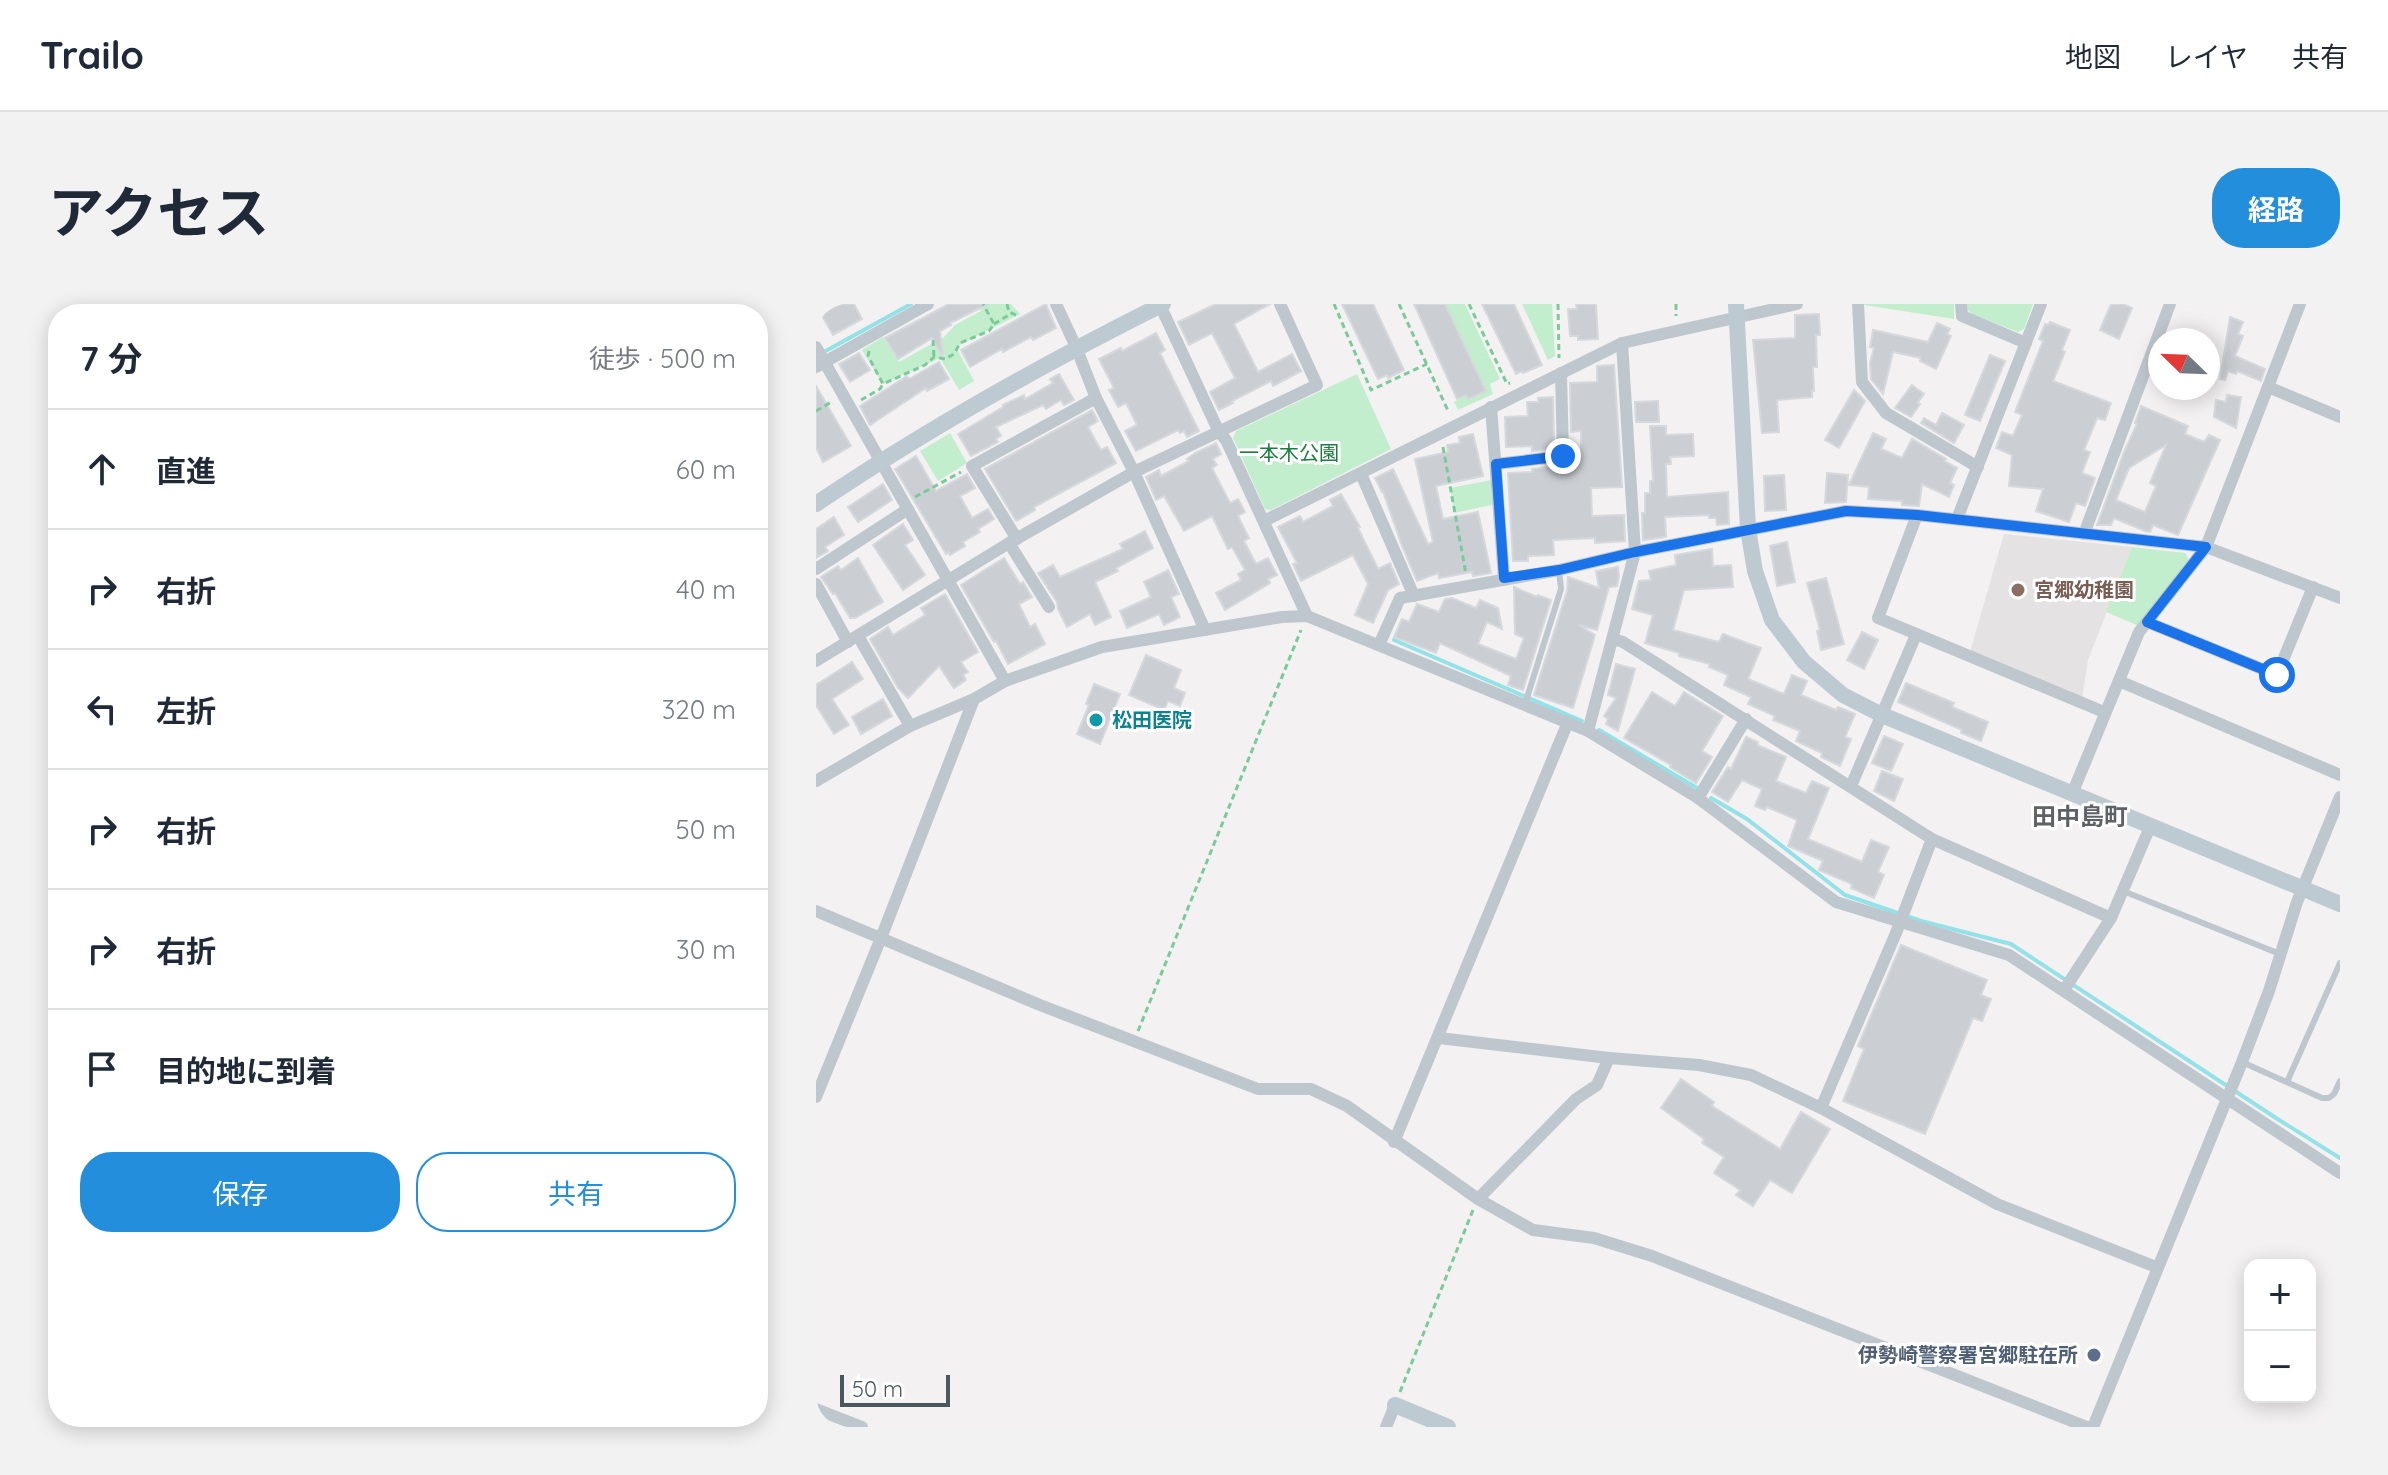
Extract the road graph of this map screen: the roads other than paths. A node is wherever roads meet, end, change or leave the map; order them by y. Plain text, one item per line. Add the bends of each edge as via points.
1 (1056, 304) edge
2 (1280, 304) edge
3 (1797, 304) edge
4 (1858, 304) edge
5 (1961, 304) edge
6 (2041, 304) edge
7 (2170, 304) edge
8 (2300, 304) edge
9 (924, 305) edge
10 (1161, 305) edge
11 (1736, 311) edge
12 (1622, 343) junction
13 (2026, 343) junction
14 (1076, 347) junction
15 (817, 348) edge
16 (820, 364) edge
17 (1558, 368) junction
18 (2268, 387) junction
19 (1096, 398) junction
20 (1491, 407) junction
21 (2340, 417) edge
22 (1219, 432) junction
23 (881, 460) junction
24 (1496, 464) junction
25 (1978, 467) junction
26 (1134, 472) junction
27 (1361, 474) junction
28 (816, 504) edge
29 (906, 506) junction
30 (1917, 515) junction
31 (1957, 519) junction
32 (1264, 521) junction
33 (1748, 529) junction
34 (2084, 534) junction
35 (1013, 541) junction
36 (2206, 547) junction
37 (1635, 552) junction
38 (816, 569) edge
39 (1559, 570) junction
40 (1504, 578) junction
41 (947, 580) junction
42 (816, 584) edge
43 (2313, 587) junction
44 (1414, 596) junction
45 (2340, 598) edge
46 (1049, 607) dead end
47 (1307, 616) junction
48 (2147, 622) junction
49 (1205, 630) junction
50 (1916, 635) junction
51 (853, 639) junction
52 (1613, 639) junction
53 (1379, 645) junction
54 (816, 661) edge
55 (1005, 681) junction
56 (2119, 681) junction
57 (974, 699) junction
58 (1525, 704) junction
59 (2104, 712) junction
60 (1882, 715) junction
61 (1746, 719) junction
62 (1568, 722) junction
63 (910, 726) junction
64 (1588, 731) junction
65 (2340, 775) edge
66 (816, 781) edge
67 (1851, 786) junction
68 (2072, 794) junction
69 (2340, 797) edge
70 (1698, 798) junction
71 (2150, 827) junction
72 (1932, 839) junction
73 (2303, 889) junction
74 (2123, 891) junction
75 (2340, 904) edge
76 (816, 911) edge
77 (2111, 918) junction
78 (1899, 922) junction
79 (881, 938) junction
80 (2281, 954) junction
81 (2340, 963) edge
82 (2337, 980) edge
83 (2064, 990) junction
84 (1439, 1038) junction
85 (1609, 1058) junction
86 (2242, 1062) junction
87 (2340, 1081) edge
88 (2287, 1082) junction
89 (816, 1097) edge
90 (2227, 1098) junction
91 (1821, 1108) junction
92 (1394, 1142) junction
93 (2340, 1173) edge
94 (1478, 1199) junction
95 (2156, 1267) junction
96 (1395, 1405) joint
97 (816, 1409) edge
98 (862, 1427) edge
99 (1386, 1427) edge
100 (1448, 1427) edge
101 (2090, 1427) edge

1 - 14 street
2 - 22 street via 1317,385
3 - 11 street
4 - 25 street via 1862,382 1886,413
5 - 13 street via 1962,316
6 - 13 street
7 - 34 street
8 - 18 street
9 - 16 street
10 - 14 street
10 - 22 street
11 - 12 street
11 - 33 street
12 - 17 street
12 - 37 street
13 - 25 street
14 - 19 street
14 - 23 street
15 - 16 street
16 - 23 street
17 - 20 street
17 - 24 street via 1563,456
18 - 21 street
18 - 36 street
19 - 26 street
19 - 35 street via 972,466
20 - 24 street
20 - 27 street
22 - 26 street
22 - 32 street
23 - 28 street
23 - 29 street
24 - 40 street
25 - 31 street
26 - 35 street
26 - 49 street
27 - 32 street
27 - 44 street
29 - 38 street
29 - 41 street
30 - 31 street
30 - 33 street via 1846,511
30 - 50 street via 1878,618
31 - 34 street
32 - 47 street
33 - 37 street
33 - 60 street via 1772,620 1804,662 1843,695
34 - 36 street
35 - 41 street
35 - 46 street
36 - 43 street
36 - 48 street
37 - 39 street
37 - 52 street
39 - 40 street
39 - 58 lane via 1561,589
40 - 44 street
41 - 51 street
41 - 55 street
42 - 51 street
43 - 45 street
43 - 48 street via 2277,675
44 - 53 street via 1400,598
47 - 49 street
47 - 53 street
48 - 56 street
49 - 55 street via 1102,647
50 - 59 street
50 - 60 street
51 - 54 street
51 - 63 street
52 - 61 street
52 - 64 street
53 - 58 street
55 - 57 street
56 - 59 street
56 - 65 street
57 - 63 street
57 - 79 street
58 - 62 street
59 - 68 street
60 - 67 street
60 - 68 street
61 - 67 street
61 - 70 street
62 - 64 street
62 - 84 street
63 - 66 street
64 - 70 street
67 - 72 street
68 - 71 street
69 - 73 street
70 - 78 street via 1836,902
71 - 73 street
71 - 74 street
72 - 77 street
72 - 78 street
73 - 75 street
73 - 80 street
74 - 77 street
74 - 80 lane
76 - 79 street
77 - 83 street
78 - 83 street via 2009,955
78 - 91 street
79 - 89 street
79 - 92 street via 1258,1089 1311,1089 1347,1106
80 - 86 street
81 - 82 lane
82 - 88 lane
83 - 90 street
84 - 85 street
84 - 92 street
85 - 91 street via 1751,1075
85 - 94 street via 1597,1085 1576,1099
86 - 88 lane
86 - 90 street
87 - 88 lane via 2329,1098
90 - 93 street
90 - 95 street
91 - 95 street via 1997,1204
92 - 94 street
94 - 101 street via 1533,1230 1594,1238 1652,1256
95 - 101 street
96 - 99 street
96 - 100 street
97 - 98 street

